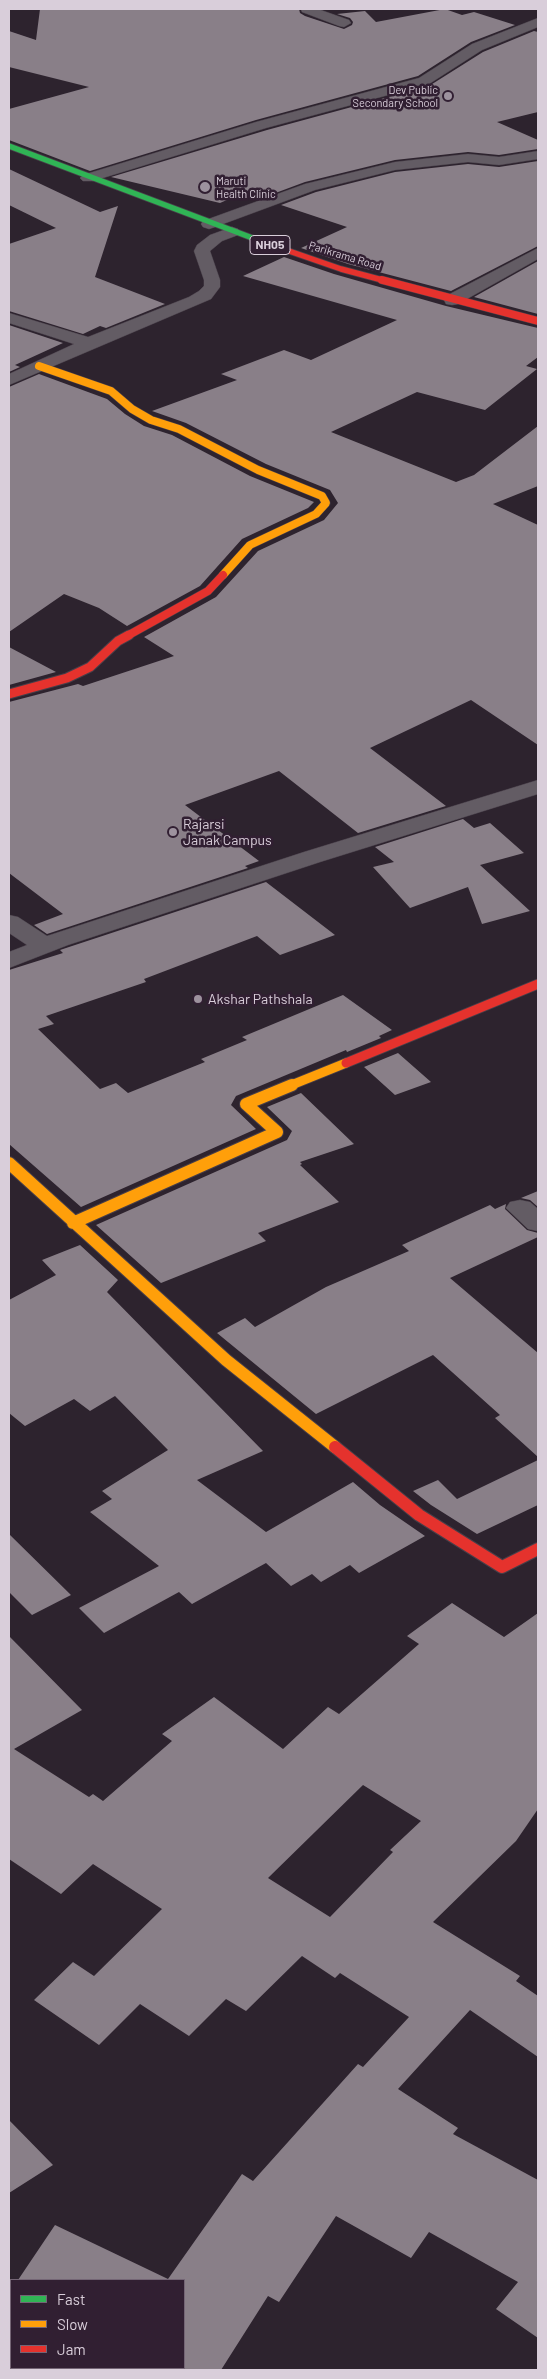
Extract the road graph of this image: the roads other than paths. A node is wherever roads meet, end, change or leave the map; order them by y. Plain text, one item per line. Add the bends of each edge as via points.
1 (306, 9) edge
2 (344, 22) dead end
3 (538, 22) edge
4 (9, 146) edge
5 (538, 155) edge
6 (88, 178) junction
7 (210, 224) junction
8 (232, 232) junction
9 (538, 253) edge
10 (452, 300) junction
11 (9, 318) edge
12 (538, 320) edge
13 (89, 343) junction
14 (39, 366) junction
15 (9, 380) edge
16 (9, 694) edge
17 (538, 787) edge
18 (9, 922) edge
19 (46, 946) junction
20 (9, 961) edge
21 (538, 984) edge
22 (9, 1163) edge
23 (73, 1223) junction
24 (538, 1549) edge

1 - 2 street
3 - 6 street via 477,47 424,81 261,125
4 - 6 street, Parikrama Road / NH05
5 - 7 street via 499,161 468,158 395,166 310,187
6 - 7 street, Parikrama Road / NH05
7 - 8 street, Parikrama Road / NH05
8 - 10 street, Parikrama Road / NH05 via 341,269
8 - 13 street via 205,245 202,252 212,280 212,287 205,295
9 - 10 street
10 - 12 street, Parikrama Road / NH05
11 - 13 street
13 - 14 street
14 - 15 street
14 - 16 street via 111,391 151,420 179,429 258,470 322,496 326,504 316,514 250,544 208,591 118,641 90,667 67,678
17 - 19 street via 312,857
18 - 19 street
19 - 20 street
21 - 23 street via 246,1104 277,1132
22 - 23 street
23 - 24 street via 226,1360 419,1515 502,1567

